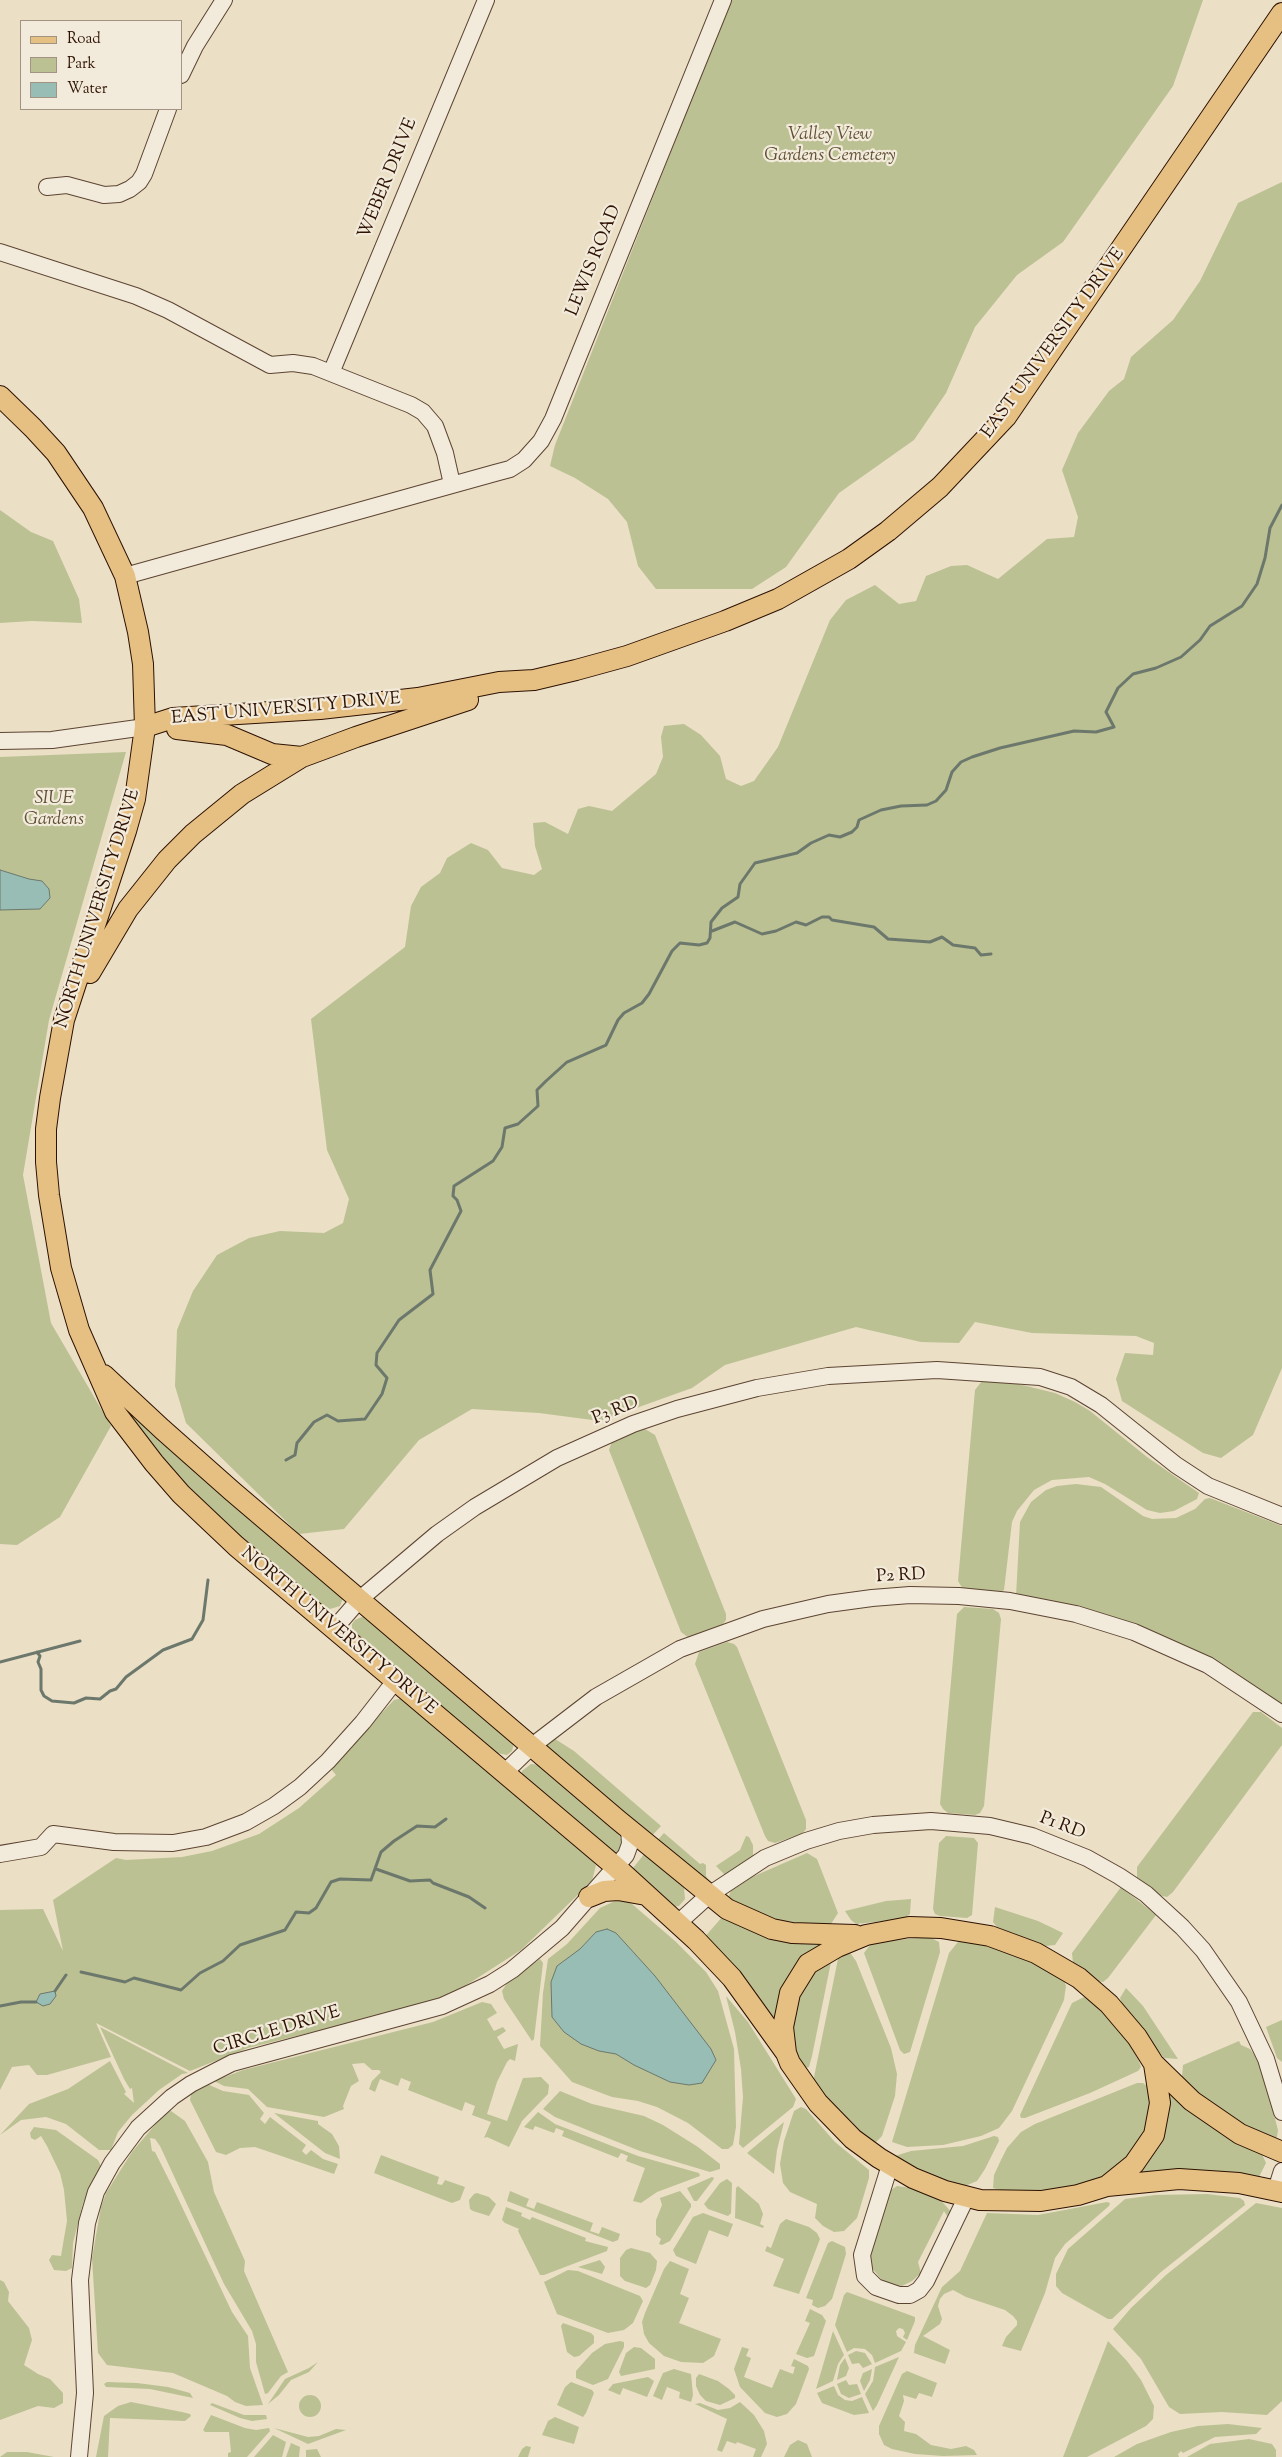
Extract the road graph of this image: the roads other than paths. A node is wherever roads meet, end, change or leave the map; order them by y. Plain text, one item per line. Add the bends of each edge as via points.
1 (224, 0) edge
2 (486, 0) edge
3 (723, 0) edge
4 (1282, 14) edge
5 (182, 73) edge
6 (168, 110) edge
7 (47, 187) dead end
8 (0, 252) edge
9 (331, 373) junction
10 (0, 396) edge
11 (452, 484) junction
12 (125, 576) junction
13 (530, 680) junction
14 (145, 727) junction
15 (0, 741) edge
16 (302, 757) junction
17 (59, 1044) junction
18 (96, 1366) junction
19 (1282, 1516) edge
20 (360, 1599) junction
21 (334, 1628) junction
22 (395, 1681) junction
23 (1282, 1714) edge
24 (532, 1746) junction
25 (504, 1773) junction
26 (629, 1829) junction
27 (0, 1854) edge
28 (616, 1867) junction
29 (709, 1895) junction
30 (647, 1896) junction
31 (589, 1898) junction
32 (678, 1923) junction
33 (866, 1935) junction
34 (786, 2053) junction
35 (1154, 2064) junction
36 (1282, 2112) edge
37 (1282, 2152) edge
38 (890, 2165) junction
39 (1282, 2171) edge
40 (1107, 2186) junction
41 (1279, 2191) edge
42 (966, 2198) junction
43 (79, 2457) edge

1 - 5 street
2 - 9 street, WEBER DRIVE
3 - 11 street, LEWIS ROAD via 548,430 524,460 510,469
4 - 13 main road, EAST UNIVERSITY DRIVE via 1006,417 940,488 888,531 778,599 627,656
6 - 7 street via 144,174 130,189 104,195 67,185
8 - 9 street via 136,296 270,365 293,362
9 - 11 street via 411,405 431,419
10 - 12 main road, NORTH UNIVERSITY DRIVE via 33,428 76,480
11 - 12 street, LEWIS ROAD
12 - 14 main road, NORTH UNIVERSITY DRIVE via 143,664
13 - 14 main road, EAST UNIVERSITY DRIVE via 320,710 173,718
13 - 16 main road, EAST UNIVERSITY DRIVE
14 - 15 street via 52,740
14 - 16 main road, EAST UNIVERSITY DRIVE via 209,731 245,741 272,754
14 - 17 main road, NORTH UNIVERSITY DRIVE via 139,775 126,831
16 - 17 main road via 242,794 193,834 162,866 108,941
17 - 18 main road, NORTH UNIVERSITY DRIVE via 46,1129 49,1195 68,1298
18 - 20 main road, NORTH UNIVERSITY DRIVE via 162,1429
18 - 21 main road, NORTH UNIVERSITY DRIVE via 115,1412 181,1494 236,1546
19 - 20 street, P3 RD via 1208,1486 1100,1405 1070,1387 1040,1377 970,1371 885,1372 791,1382 711,1399 633,1424 558,1458 475,1507
20 - 21 street, P3 RD
20 - 24 main road, NORTH UNIVERSITY DRIVE
21 - 22 main road, NORTH UNIVERSITY DRIVE
22 - 25 main road, NORTH UNIVERSITY DRIVE
22 - 27 street via 350,1737 307,1780 274,1806 246,1822 206,1837 173,1843 114,1842 53,1834 41,1846
23 - 24 street, P2 RD via 1208,1665 1105,1622 1007,1600 910,1595 836,1602 737,1626 639,1671 596,1697
24 - 25 street, P2 RD
24 - 26 main road, NORTH UNIVERSITY DRIVE
25 - 28 main road, NORTH UNIVERSITY DRIVE
26 - 28 street, CIRCLE DRIVE via 630,1844
26 - 29 main road, NORTH UNIVERSITY DRIVE
28 - 30 main road, NORTH UNIVERSITY DRIVE
28 - 31 street, CIRCLE DRIVE
29 - 32 street, P1 RD
29 - 33 main road, NORTH UNIVERSITY DRIVE via 733,1913 772,1929 812,1935
29 - 36 street, P1 RD via 730,1879 775,1854 821,1836 872,1825 931,1821 966,1823 999,1828 1056,1844 1087,1858 1146,1894 1203,1950 1250,2021
30 - 31 main road via 618,1890 604,1891
30 - 32 main road, NORTH UNIVERSITY DRIVE
31 - 43 street, CIRCLE DRIVE via 562,1928 512,1970 473,1992 414,2015 232,2064 172,2097 138,2128 112,2163 96,2192 87,2223 80,2280 85,2393
32 - 34 main road, NORTH UNIVERSITY DRIVE via 732,1978
33 - 34 main road via 820,1956 808,1964 798,1978 785,2010
33 - 35 main road via 909,1927 941,1928 990,1936 1036,1953 1073,1974 1103,1998 1130,2028
34 - 38 main road, NORTH UNIVERSITY DRIVE via 835,2122
35 - 37 main road via 1192,2101 1215,2118 1240,2134
35 - 40 main road via 1160,2103 1154,2135 1134,2164
38 - 42 main road, NORTH UNIVERSITY DRIVE via 913,2178
38 - 42 street via 862,2255 865,2276 876,2288 899,2296 919,2290
39 - 41 street
40 - 41 main road via 1204,2179
40 - 42 main road, NORTH UNIVERSITY DRIVE via 1041,2201

